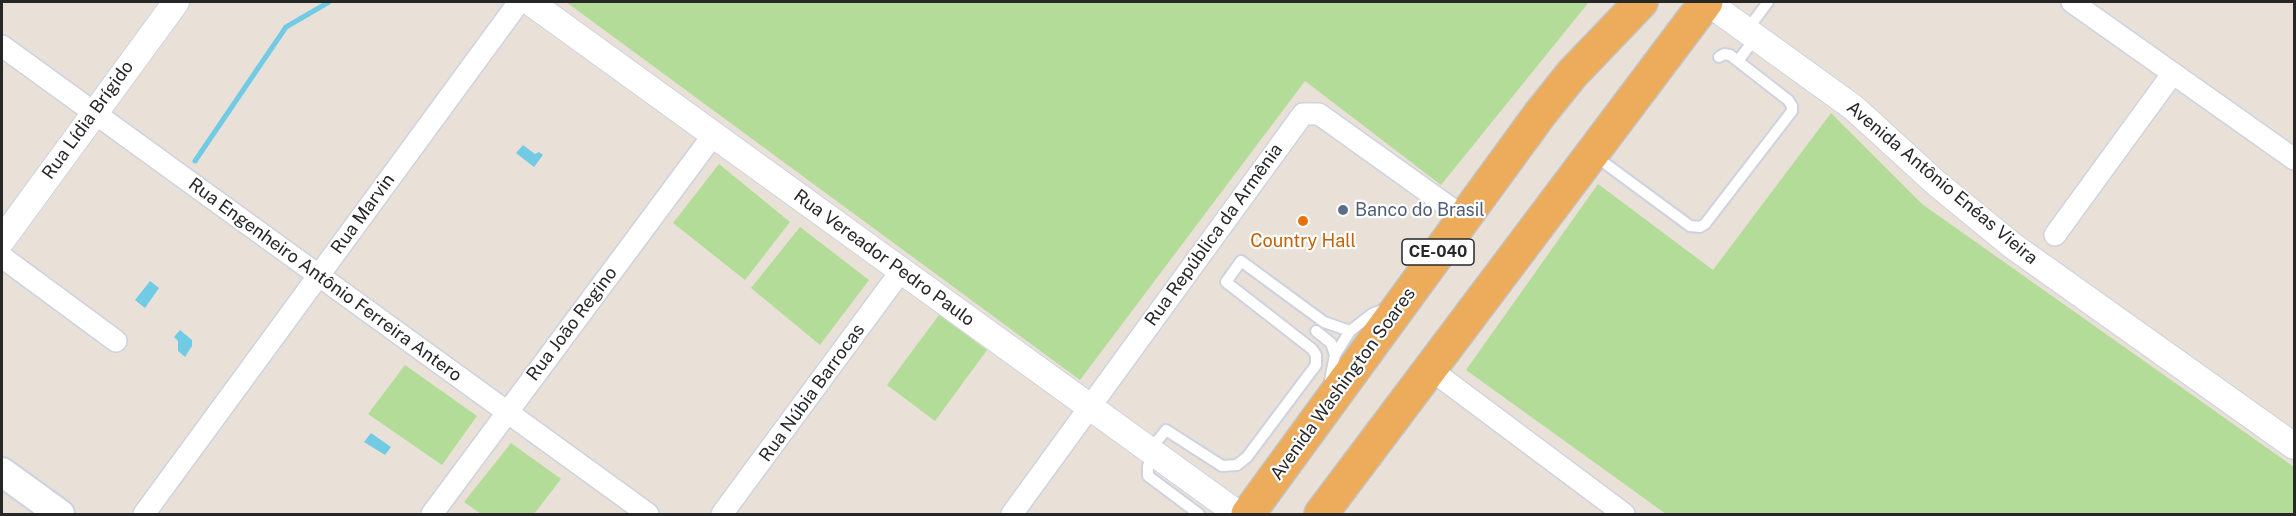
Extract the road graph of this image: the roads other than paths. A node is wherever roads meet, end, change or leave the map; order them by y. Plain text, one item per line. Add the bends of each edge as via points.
1 (176, 2) edge
2 (519, 2) edge
3 (530, 2) edge
4 (1641, 2) edge
5 (1707, 2) edge
6 (1768, 2) edge
7 (2072, 2) edge
8 (1752, 34) junction
9 (2, 46) edge
10 (1719, 57) dead end
11 (1738, 61) junction
12 (2173, 73) junction
13 (93, 112) junction
14 (714, 134) junction
15 (1592, 154) junction
16 (2295, 159) edge
17 (1463, 217) junction
18 (2055, 235) dead end
19 (2, 240) edge
20 (2, 256) edge
21 (901, 271) junction
22 (318, 274) junction
23 (1400, 305) junction
24 (1316, 331) dead end
25 (1350, 332) junction
26 (116, 341) dead end
27 (1335, 355) junction
28 (1430, 369) junction
29 (1091, 406) junction
30 (1326, 406) junction
31 (506, 411) junction
32 (2295, 446) edge
33 (1153, 452) junction
34 (2, 472) edge
35 (2, 495) edge
36 (28, 514) edge
37 (60, 514) edge
38 (144, 514) edge
39 (432, 514) edge
40 (648, 514) edge
41 (722, 514) edge
42 (1012, 514) edge
43 (1199, 514) edge
44 (1238, 514) edge
45 (1248, 514) edge
46 (1321, 514) edge
47 (1624, 514) edge

1 - 13 street, Rua Lídia Brígido
2 - 22 street, Rua Marvin
3 - 14 street, Rua Vereador Pedro Paulo
4 - 17 highway, Avenida Washington Soares / CE-040 via 1572,74
5 - 8 street, Avenida Antônio Enéas Vieira
5 - 15 highway
6 - 8 lane
7 - 12 street
8 - 11 lane
8 - 32 street, Avenida Antônio Enéas Vieira via 1854,108 2013,246
9 - 13 street, Rua Engenheiro Antônio Ferreira Antero
10 - 11 lane via 1730,55
11 - 15 lane via 1788,100 1791,111 1700,227 1690,226
12 - 16 street
12 - 18 street
13 - 19 street, Rua Lídia Brígido
13 - 22 street, Rua Engenheiro Antônio Ferreira Antero
14 - 21 street, Rua Vereador Pedro Paulo
14 - 31 street, Rua João Regino
15 - 28 highway
17 - 23 highway, Avenida Washington Soares / CE-040
17 - 29 street, Rua República da Armênia via 1319,114 1303,114
20 - 26 street
21 - 29 street, Rua Vereador Pedro Paulo
21 - 41 street, Rua Núbia Barrocas
22 - 31 street, Rua Engenheiro Antônio Ferreira Antero
22 - 38 street, Rua Marvin
23 - 25 lane via 1372,314
23 - 30 highway, Avenida Washington Soares / CE-040
24 - 27 lane via 1331,343
25 - 27 lane
25 - 33 lane via 1324,322 1241,261 1226,282 1312,350 1316,365 1237,465 1222,466 1166,430
27 - 30 lane
28 - 46 highway
28 - 47 street
29 - 33 street, Rua Vereador Pedro Paulo
29 - 42 street, Rua República da Armênia
30 - 45 highway, Avenida Washington Soares / CE-040
31 - 39 street, Rua João Regino
31 - 40 street, Rua Engenheiro Antônio Ferreira Antero
33 - 43 lane via 1148,476
33 - 44 street, Rua Vereador Pedro Paulo
34 - 37 main road
35 - 36 main road

